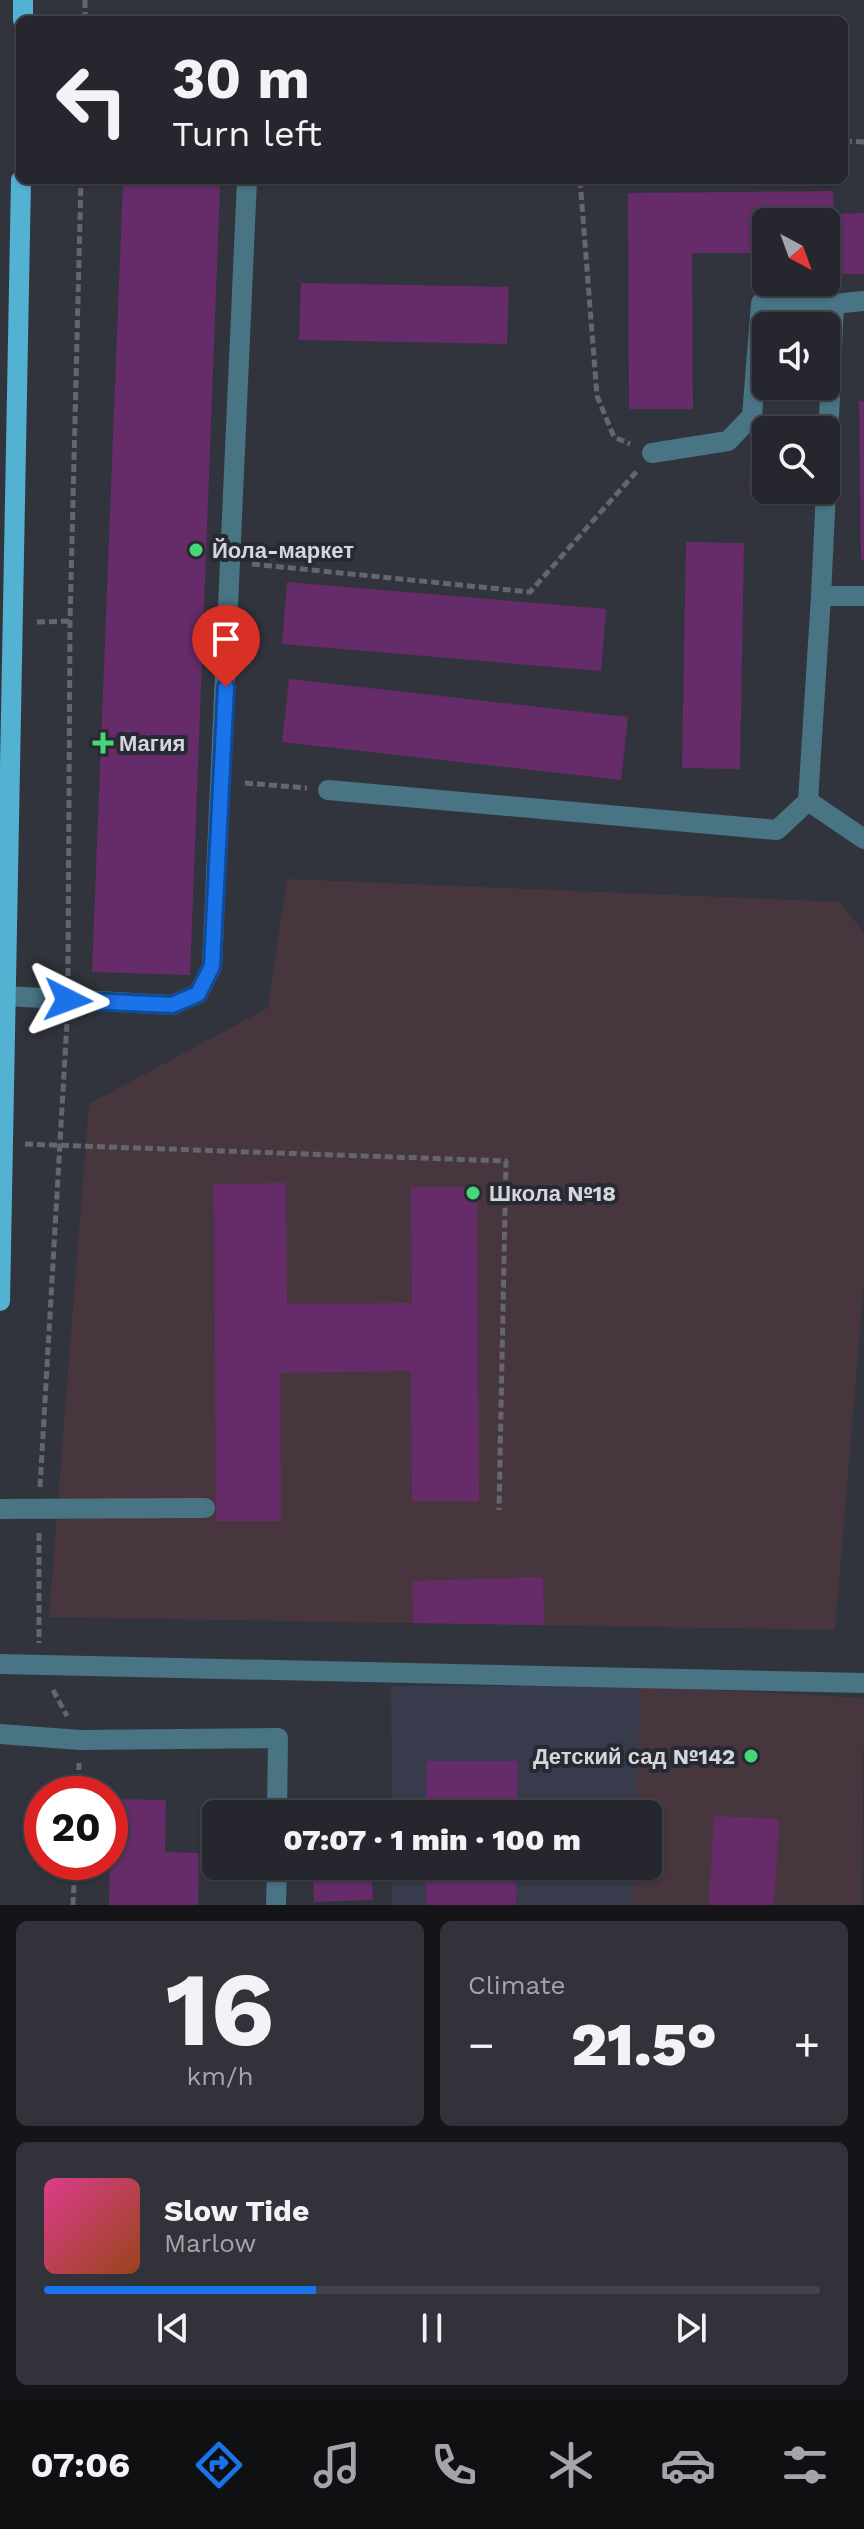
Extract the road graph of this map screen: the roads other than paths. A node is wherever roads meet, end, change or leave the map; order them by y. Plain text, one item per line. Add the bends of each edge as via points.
1 (21, 184) edge
2 (247, 184) edge
3 (864, 301) edge
4 (834, 304) junction
5 (829, 416) edge
6 (652, 453) road end
7 (825, 504) edge
8 (821, 596) junction
9 (864, 596) edge
10 (328, 790) road end
11 (808, 801) junction
12 (864, 839) edge
13 (4, 927) edge
14 (3, 995) edge
15 (0, 1301) edge
16 (205, 1508) dead end
17 (0, 1509) edge
18 (0, 1664) edge
19 (864, 1683) edge
20 (0, 1734) edge
21 (277, 1800) edge
22 (277, 1880) edge
23 (276, 1905) edge

1 - 13 main road
2 - 14 lane via 212,966 198,994 172,1005
3 - 4 lane
4 - 5 lane
4 - 6 lane via 761,303 752,416 728,441
7 - 8 lane
8 - 9 lane
8 - 11 lane
10 - 11 lane via 777,830
11 - 12 lane
13 - 14 main road
14 - 15 main road
16 - 17 lane
18 - 19 lane
20 - 21 lane via 80,1740 278,1738
22 - 23 lane

